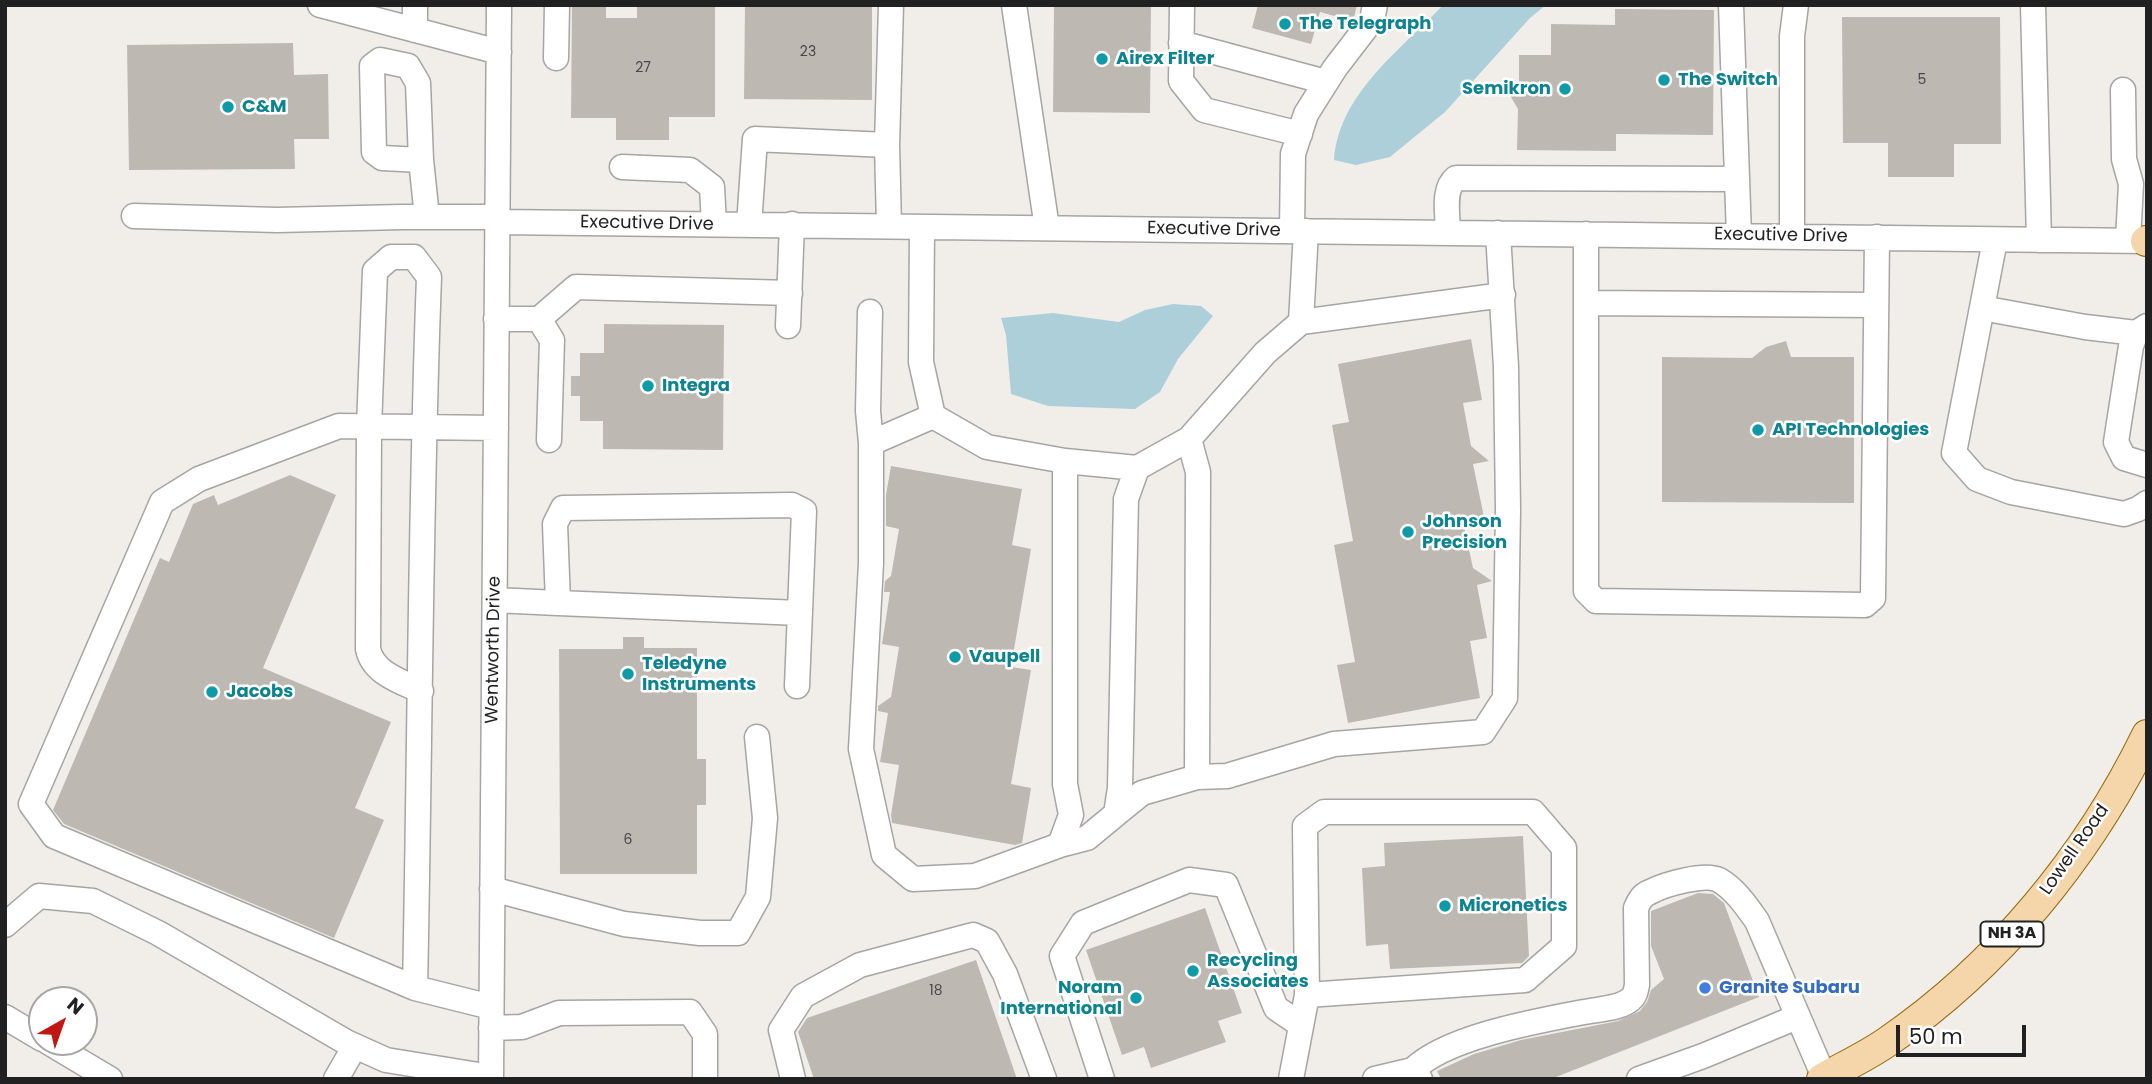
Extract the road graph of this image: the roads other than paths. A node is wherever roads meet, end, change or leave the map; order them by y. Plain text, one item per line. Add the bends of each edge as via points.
1 (320, 5) edge
2 (415, 5) edge
3 (557, 5) edge
4 (891, 5) edge
5 (1014, 5) edge
6 (1182, 5) edge
7 (1375, 5) edge
8 (1731, 5) edge
9 (1796, 5) edge
10 (2033, 5) edge
11 (500, 6) edge
12 (347, 9) edge
13 (415, 30) junction
14 (1181, 43) junction
15 (499, 52) junction
16 (556, 58) dead end
17 (1326, 82) junction
18 (2123, 90) dead end
19 (1300, 134) junction
20 (887, 145) junction
21 (421, 160) dead end
22 (622, 167) dead end
23 (1737, 179) junction
24 (134, 216) dead end
25 (428, 217) junction
26 (498, 220) junction
27 (792, 224) junction
28 (715, 225) junction
29 (749, 225) junction
30 (889, 226) junction
31 (922, 227) junction
32 (1047, 228) junction
33 (1299, 231) junction
34 (1448, 232) junction
35 (1498, 233) junction
36 (1586, 234) junction
37 (1739, 236) junction
38 (1792, 236) junction
39 (1877, 237) junction
40 (1995, 240) junction
41 (2039, 240) junction
42 (2142, 240) edge
43 (790, 293) junction
44 (1503, 295) junction
45 (1586, 303) junction
46 (1876, 305) junction
47 (1982, 308) junction
48 (870, 312) dead end
49 (496, 319) junction
50 (539, 319) junction
51 (1301, 322) junction
52 (788, 326) dead end
53 (2141, 330) edge
54 (933, 416) junction
55 (369, 427) junction
56 (423, 427) junction
57 (496, 428) junction
58 (1189, 439) junction
59 (549, 440) dead end
60 (871, 443) junction
61 (1065, 461) junction
62 (2147, 465) edge
63 (1138, 468) junction
64 (2147, 503) edge
65 (495, 600) junction
66 (558, 603) junction
67 (800, 613) junction
68 (797, 686) dead end
69 (421, 691) junction
70 (757, 737) dead end
71 (2144, 745) edge
72 (1197, 777) junction
73 (1116, 814) junction
74 (1060, 845) junction
75 (492, 889) junction
76 (5, 925) edge
77 (415, 988) junction
78 (1307, 995) junction
79 (5, 1017) edge
80 (1797, 1017) junction
81 (491, 1018) junction
82 (1301, 1026) junction
83 (28, 1031) edge
84 (351, 1044) junction
85 (71, 1056) edge
86 (1416, 1074) edge
87 (491, 1078) edge
88 (1823, 1078) edge
89 (110, 1079) edge
90 (336, 1079) edge
91 (705, 1079) edge
92 (793, 1079) edge
93 (1044, 1079) edge
94 (1102, 1079) edge
95 (1291, 1079) edge
96 (1375, 1079) edge
97 (1639, 1079) edge

1 - 12 street
2 - 13 street
3 - 16 street
4 - 20 street
5 - 32 street
6 - 14 street
7 - 17 street via 1372,20
8 - 23 street
9 - 38 street via 1791,36
10 - 41 street
11 - 15 street
12 - 13 street
13 - 15 street
14 - 17 street
14 - 19 street via 1181,81 1204,110
15 - 26 street
17 - 19 street via 1306,114
18 - 42 street via 2124,159
19 - 33 street via 1293,154
20 - 29 street via 755,139
20 - 30 street
21 - 25 street
22 - 28 street via 691,170 712,187
23 - 34 street via 1457,178 1447,190
23 - 37 street
24 - 25 street, Executive Drive via 277,220
25 - 26 street, Executive Drive
26 - 28 street, Executive Drive
26 - 49 street, Wentworth Drive
27 - 29 street, Executive Drive
27 - 30 street, Executive Drive
27 - 43 street
28 - 29 street, Executive Drive
30 - 31 street, Executive Drive
31 - 32 street, Executive Drive
31 - 54 street via 921,362
32 - 33 street, Executive Drive
33 - 34 street, Executive Drive
33 - 51 street
34 - 35 street, Executive Drive
35 - 36 street, Executive Drive
35 - 44 street
36 - 37 street, Executive Drive
36 - 45 street
37 - 38 street, Executive Drive
38 - 39 street, Executive Drive
39 - 40 street, Executive Drive
39 - 46 street
40 - 41 street, Executive Drive
40 - 47 street
41 - 42 street, Executive Drive
43 - 50 street via 576,287
43 - 52 street
44 - 51 street
44 - 72 street via 1508,510 1505,698 1483,732 1334,744 1227,776
45 - 46 street
45 - 46 street via 1586,591 1596,601 1865,605 1873,598
47 - 53 street via 2085,327
47 - 64 street via 1954,453 1977,478 2011,492 2124,514
48 - 60 street
49 - 50 street
49 - 57 street, Wentworth Drive
50 - 59 street via 552,340
51 - 58 street via 1265,353
53 - 62 street via 2129,359 2116,442 2124,458
54 - 60 street
54 - 61 street via 987,447
55 - 56 street
55 - 56 street via 375,271 391,257 414,257 429,276
55 - 69 street via 368,649 381,671
55 - 77 street via 339,426 199,479 162,502 31,804 54,836
56 - 57 street
56 - 69 street
57 - 65 street, Wentworth Drive
58 - 63 street
58 - 72 street via 1198,472
60 - 74 street via 871,563 862,749 884,855 913,879 963,877
61 - 63 street
61 - 74 street via 1065,784 1071,815
63 - 73 street via 1126,499
65 - 66 street
65 - 75 street, Wentworth Drive
66 - 67 street
66 - 67 street via 555,524 563,508 792,505 804,511
67 - 68 street
69 - 77 street
70 - 75 street via 765,818 758,897 738,933 624,924
71 - 88 main road, Lowell Road / NH 3A via 2067,866 2010,935 1927,1012 1885,1043
72 - 73 street via 1142,793
73 - 74 street via 1087,838
75 - 81 street, Wentworth Drive
76 - 84 street via 39,896 93,901 158,933
77 - 81 street
78 - 78 street via 1305,826 1324,812 1533,813 1564,848 1564,946 1525,980
78 - 82 street
79 - 83 street
80 - 86 street via 1757,921 1723,882 1700,877 1640,899 1636,908 1637,985 1631,999 1447,1047 1429,1056
80 - 88 street
80 - 97 street
81 - 87 street, Wentworth Drive
81 - 91 street via 522,1027 559,1013 690,1012 705,1034
82 - 94 street via 1276,1008 1226,885 1189,880 1083,923 1062,956
82 - 95 street
84 - 87 street via 386,1060
84 - 90 street
85 - 89 street
86 - 96 street
92 - 93 street via 780,1030 803,996 860,965 973,935 987,941 1005,974

